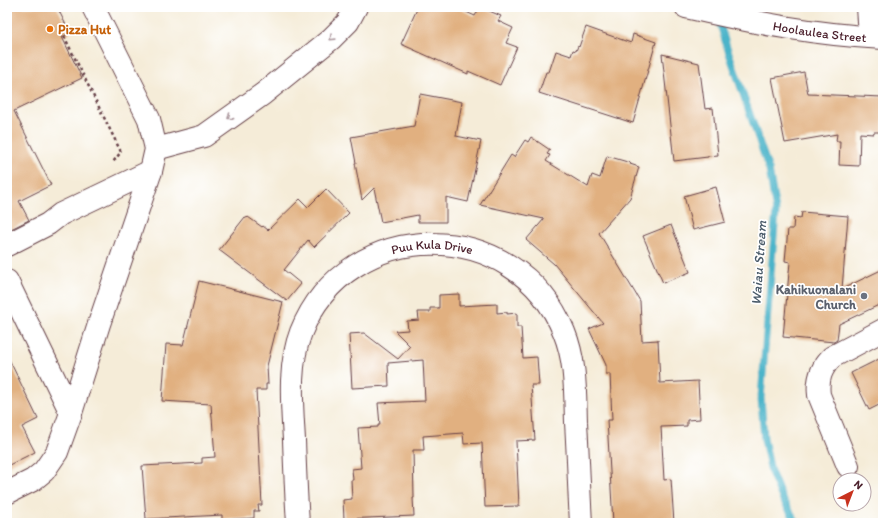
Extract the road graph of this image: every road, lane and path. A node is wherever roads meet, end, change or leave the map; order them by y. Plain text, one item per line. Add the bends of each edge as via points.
1 (93, 7) edge
2 (356, 7) edge
3 (686, 7) edge
4 (868, 7) edge
5 (64, 36) dead end
6 (876, 37) edge
7 (156, 149) junction
8 (113, 163) dead end
9 (151, 171) junction
10 (7, 245) edge
11 (7, 281) edge
12 (883, 330) edge
13 (71, 414) junction
14 (848, 466) dead end
15 (7, 493) edge
16 (298, 523) edge
17 (581, 523) edge

1 - 7 street via 149,119
2 -> 7 street via 348,22 331,39 263,94 204,136
3 - 6 street, Hoolaulea Street via 820,33
4 - 6 street
5 - 8 path via 121,152
7 - 9 street
9 - 10 street via 61,214 48,224
9 - 13 street
11 - 13 street
12 - 14 street via 832,357 826,362 819,377 819,395
13 - 15 street via 57,452 44,471 33,480
16 - 17 street, Puu Kula Drive via 292,376 301,333 323,295 338,279 375,256 417,244 463,247 505,263 524,276 540,292 554,312 571,354

